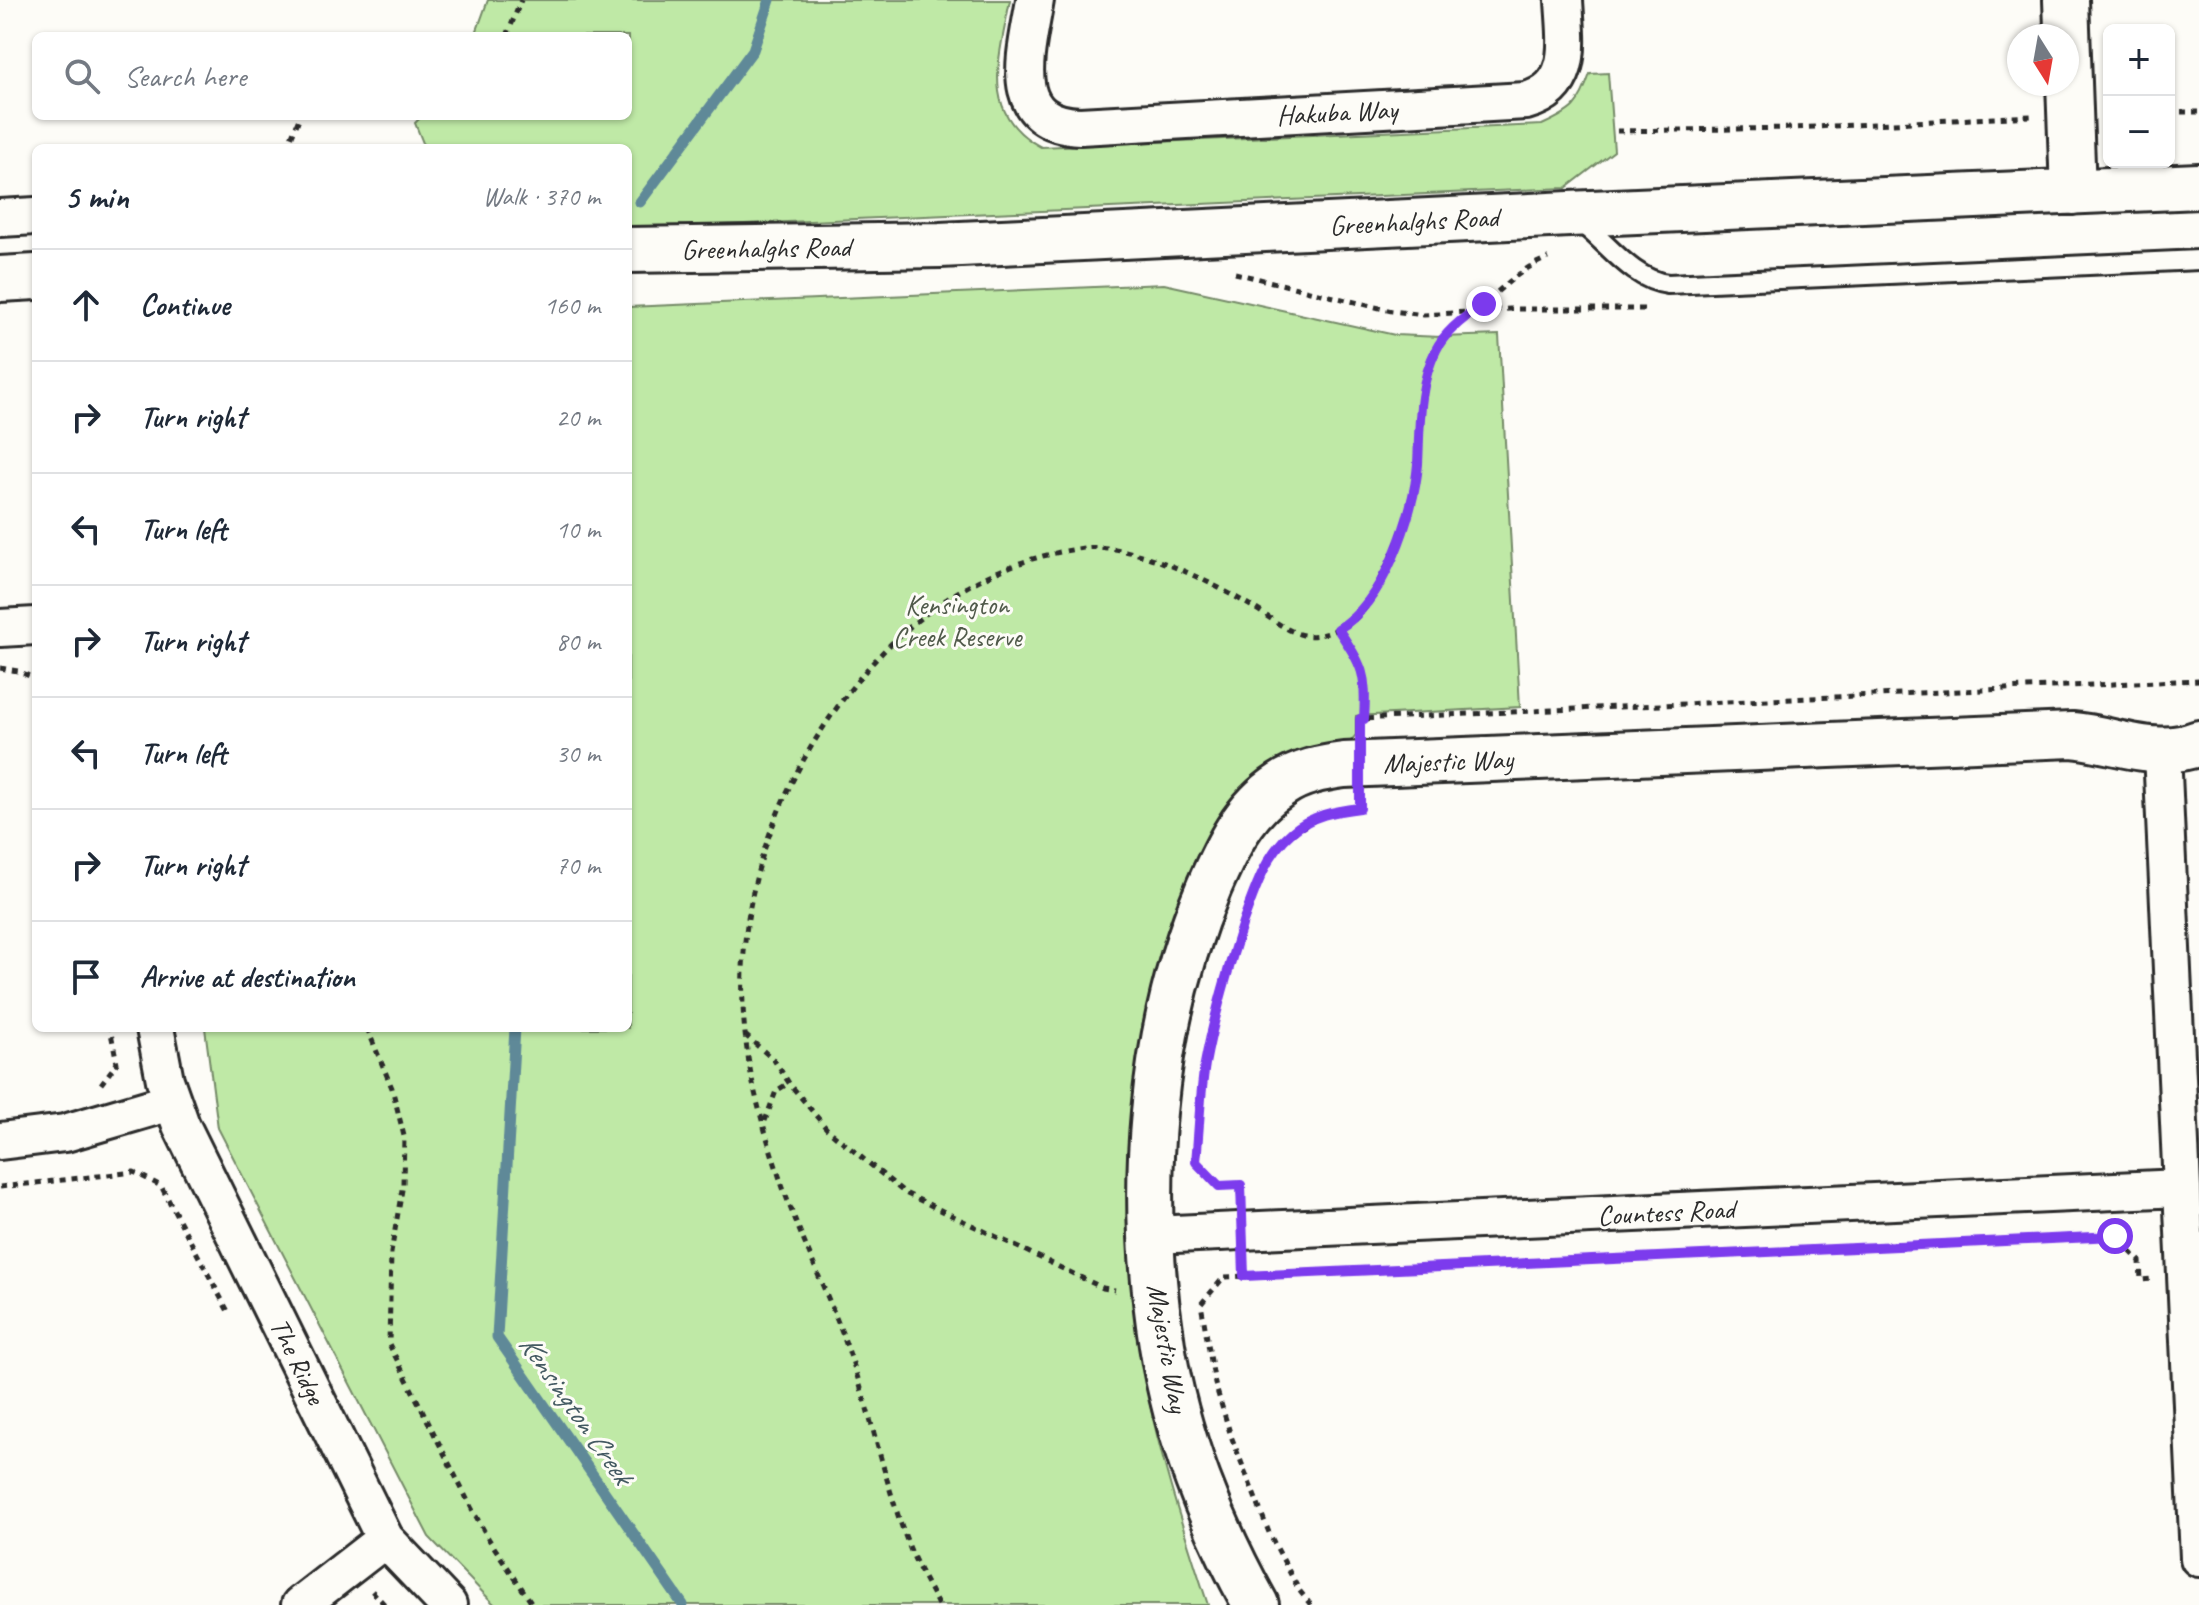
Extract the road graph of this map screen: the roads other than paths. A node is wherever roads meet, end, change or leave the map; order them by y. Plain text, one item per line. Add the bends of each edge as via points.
1 (1035, 0) edge
2 (1564, 0) edge
3 (2066, 0) edge
4 (2199, 186) edge
5 (2073, 192) junction
6 (1569, 214) junction
7 (32, 216) edge
8 (0, 218) edge
9 (632, 250) edge
10 (2199, 260) edge
11 (32, 277) edge
12 (0, 279) edge
13 (32, 626) edge
14 (0, 628) edge
15 (2181, 747) edge
16 (156, 1032) edge
17 (171, 1102) junction
18 (0, 1141) edge
19 (2180, 1188) junction
20 (1153, 1235) junction
21 (385, 1539) junction
22 (2199, 1558) edge
23 (300, 1605) edge
24 (448, 1605) edge
25 (1256, 1605) edge

1 - 2 street, Hakuba Way via 1024,71 1033,106 1052,121 1096,126 1526,101 1547,93 1561,77
3 - 5 street
4 - 5 street, Greenhalghs Road
5 - 6 street, Greenhalghs Road
6 - 9 street, Greenhalghs Road via 940,245
6 - 10 lane via 1645,277 1668,284
7 - 8 street
11 - 12 street
13 - 14 street
15 - 19 street
15 - 20 street, Majestic Way via 2072,735 1360,764 1312,771 1279,786 1251,811 1227,847 1182,965 1162,1052 1150,1168
16 - 17 street, The Ridge
17 - 18 street via 80,1130
17 - 21 street, The Ridge
19 - 20 street, Countess Road
19 - 22 street
20 - 25 street, Majestic Way via 1162,1347 1194,1465
21 - 23 street
21 - 24 street, The Ridge

